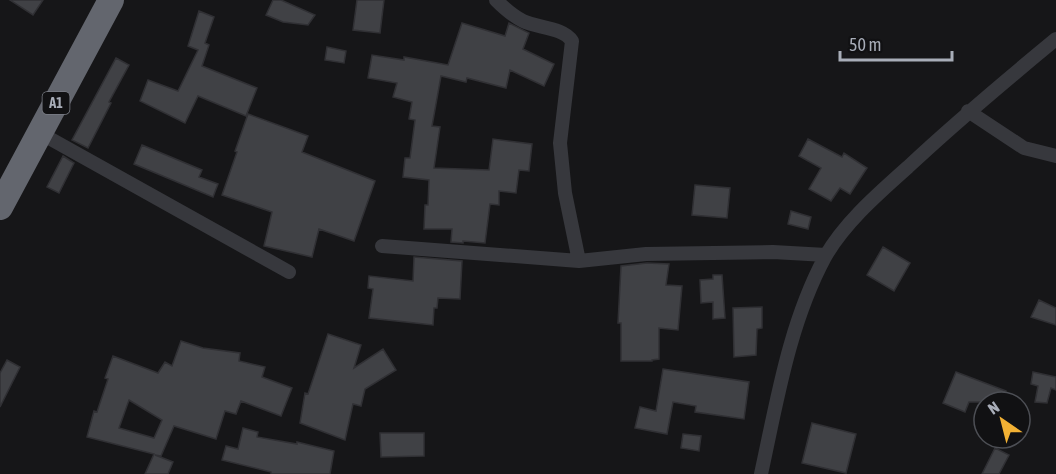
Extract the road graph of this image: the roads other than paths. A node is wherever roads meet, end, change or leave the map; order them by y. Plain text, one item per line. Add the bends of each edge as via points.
1 (111, 0) edge
2 (496, 0) edge
3 (1056, 39) edge
4 (968, 111) junction
5 (40, 133) junction
6 (1056, 156) edge
7 (0, 207) edge
8 (382, 246) dead end
9 (826, 255) junction
10 (579, 261) junction
11 (289, 272) dead end
12 (760, 474) edge

1 - 5 highway, A1
2 - 10 street via 524,21 562,33 572,41 560,142 565,193
3 - 4 street
4 - 6 street via 1024,148
4 - 9 street via 875,197
5 - 7 highway, A1
5 - 11 street
8 - 10 street
9 - 10 street via 658,254
9 - 12 street via 793,332

